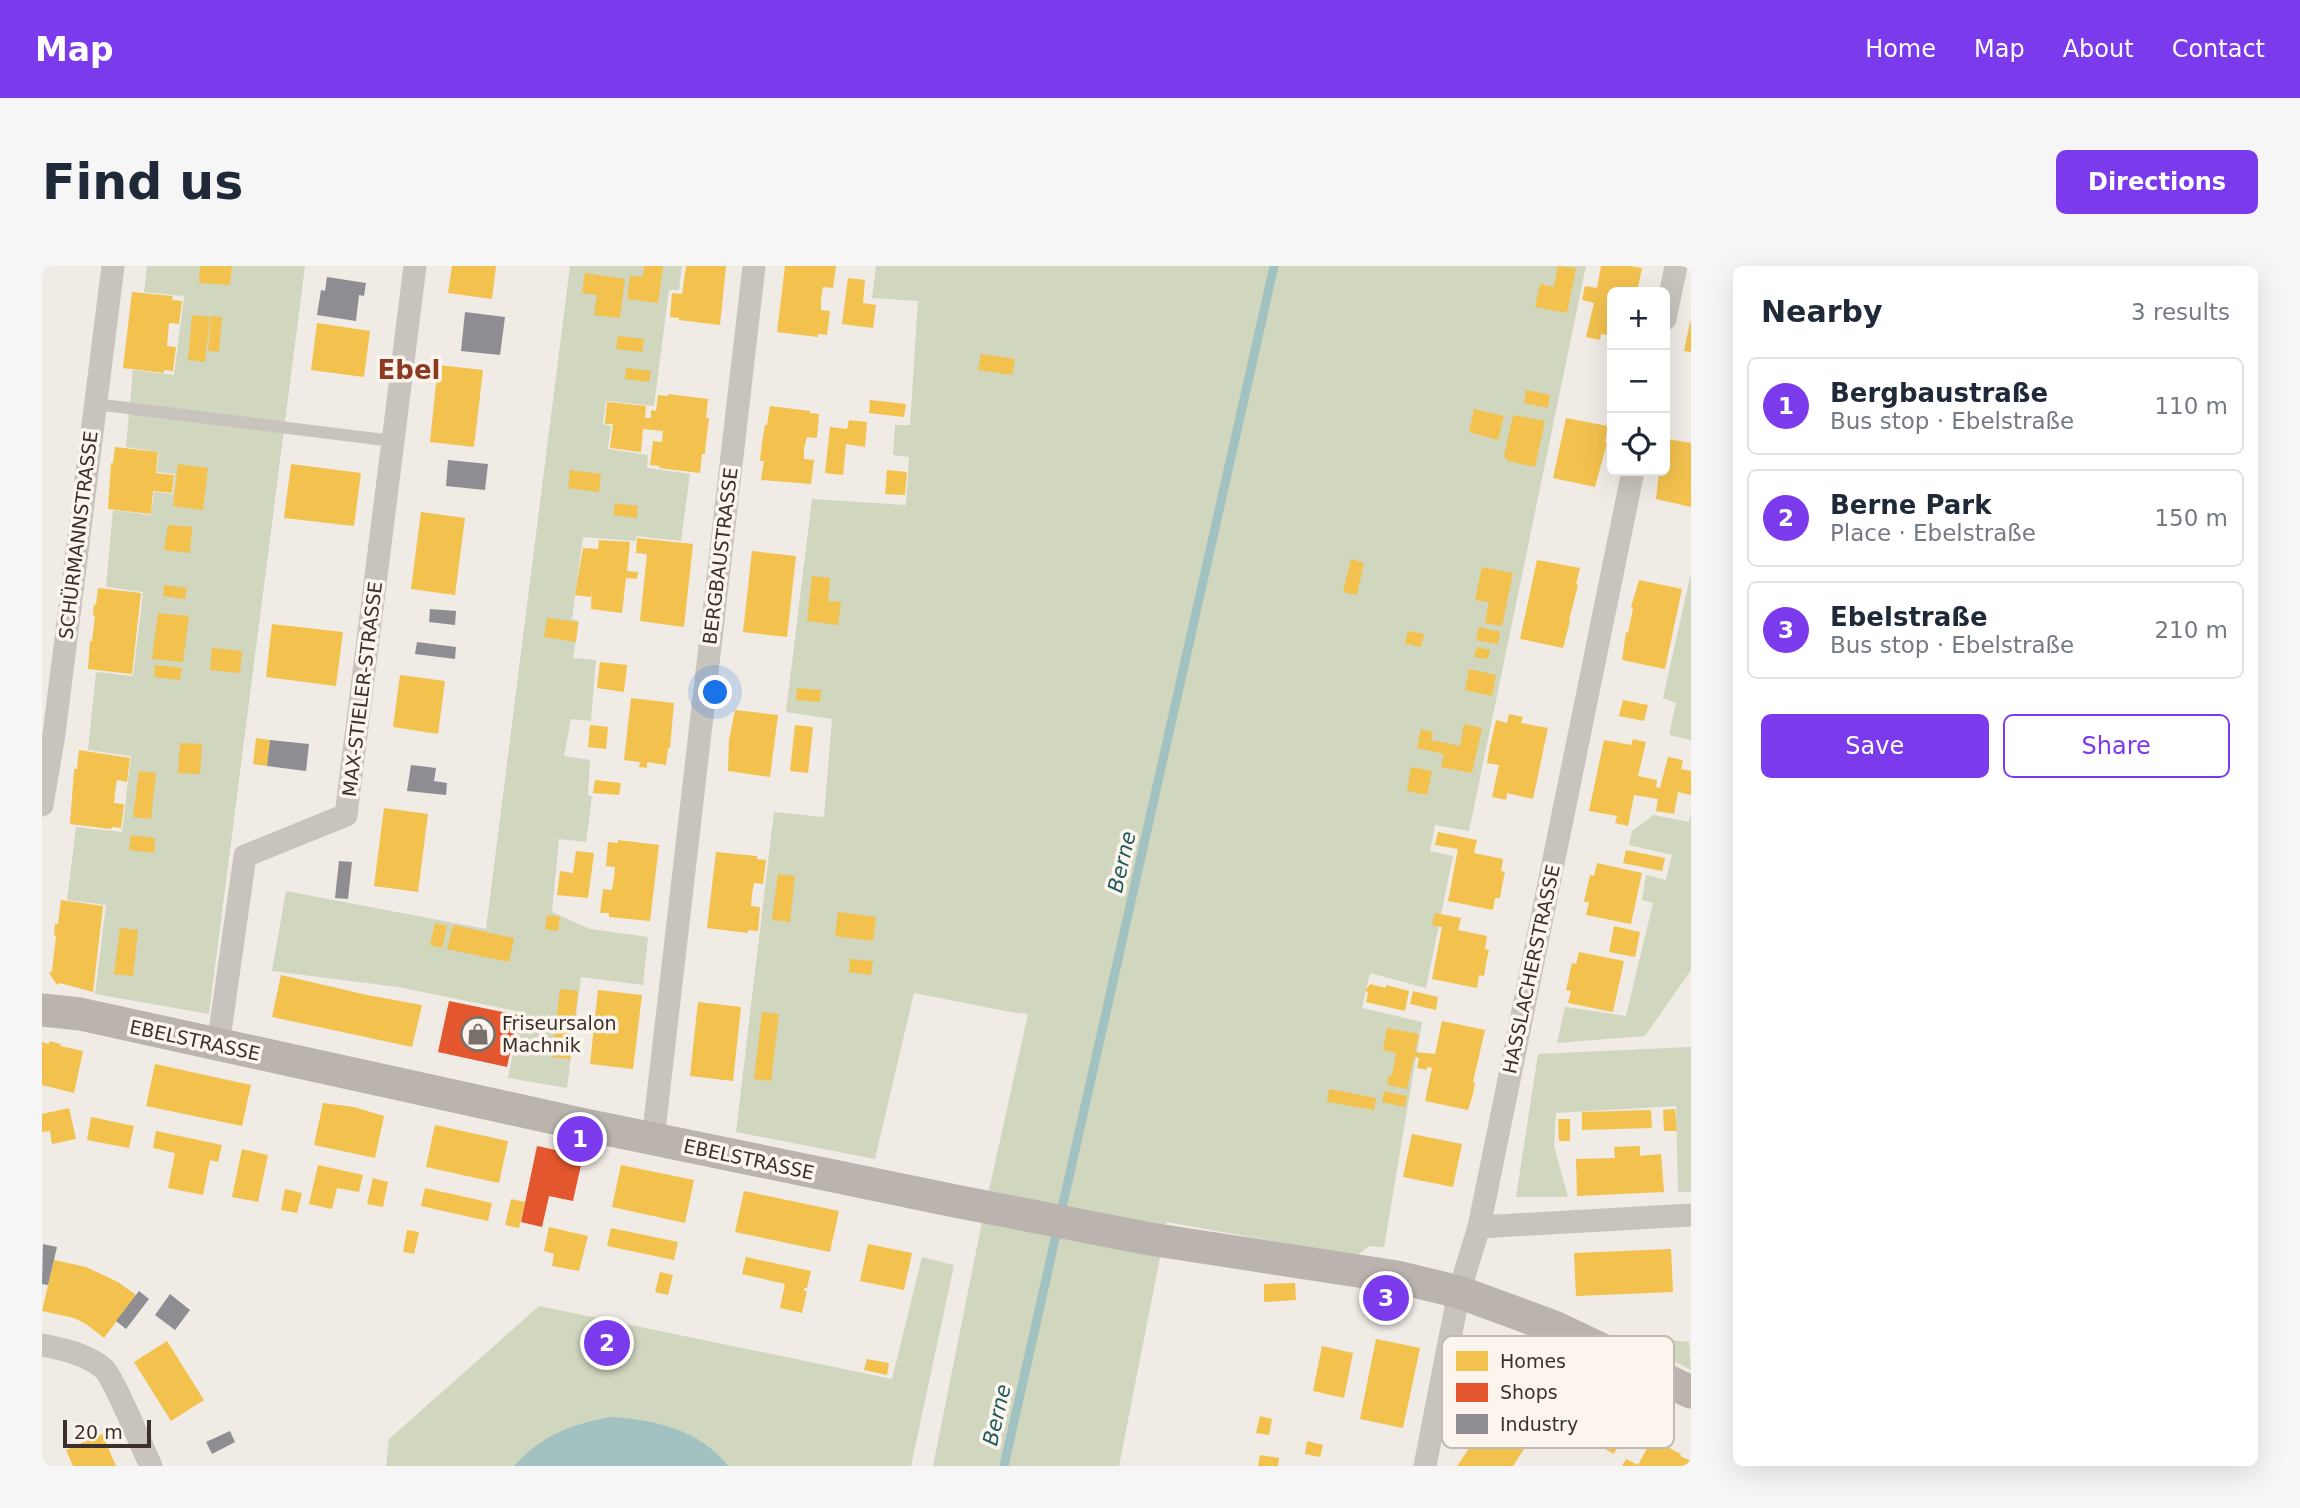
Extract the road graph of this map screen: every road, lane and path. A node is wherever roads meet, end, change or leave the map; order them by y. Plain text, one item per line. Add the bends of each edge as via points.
1 (113, 266) edge
2 (415, 266) edge
3 (754, 266) edge
4 (1676, 266) edge
5 (1670, 295) edge
6 (95, 404) junction
7 (393, 441) junction
8 (1632, 476) edge
9 (42, 805) edge
10 (42, 1010) edge
11 (218, 1046) junction
12 (653, 1139) junction
13 (1691, 1215) edge
14 (1479, 1227) junction
15 (1459, 1292) junction
16 (1450, 1336) edge
17 (1573, 1336) edge
18 (42, 1345) edge
19 (1442, 1377) edge
20 (1674, 1384) edge
21 (1691, 1392) edge
22 (151, 1466) edge
23 (1424, 1466) edge

1 - 6 street, SCHÜRMANNSTRASSE
2 - 7 street, MAX-STIELER-STRASSE
3 - 12 street, BERGBAUSTRASSE
4 - 5 street
6 - 7 lane
6 - 9 street, SCHÜRMANNSTRASSE
7 - 11 street, MAX-STIELER-STRASSE via 346,815 245,856
8 - 14 street, HASSLACHERSTRASSE
10 - 11 street, EBELSTRASSE via 80,1014
11 - 12 street, EBELSTRASSE
12 - 15 street, EBELSTRASSE via 1131,1236 1397,1277
13 - 14 street
14 - 15 street, HASSLACHERSTRASSE
15 - 16 street, HASSLACHERSTRASSE
15 - 17 street, EBELSTRASSE
18 - 22 street via 66,1349 105,1369
19 - 23 street, HASSLACHERSTRASSE
20 - 21 street, EBELSTRASSE

